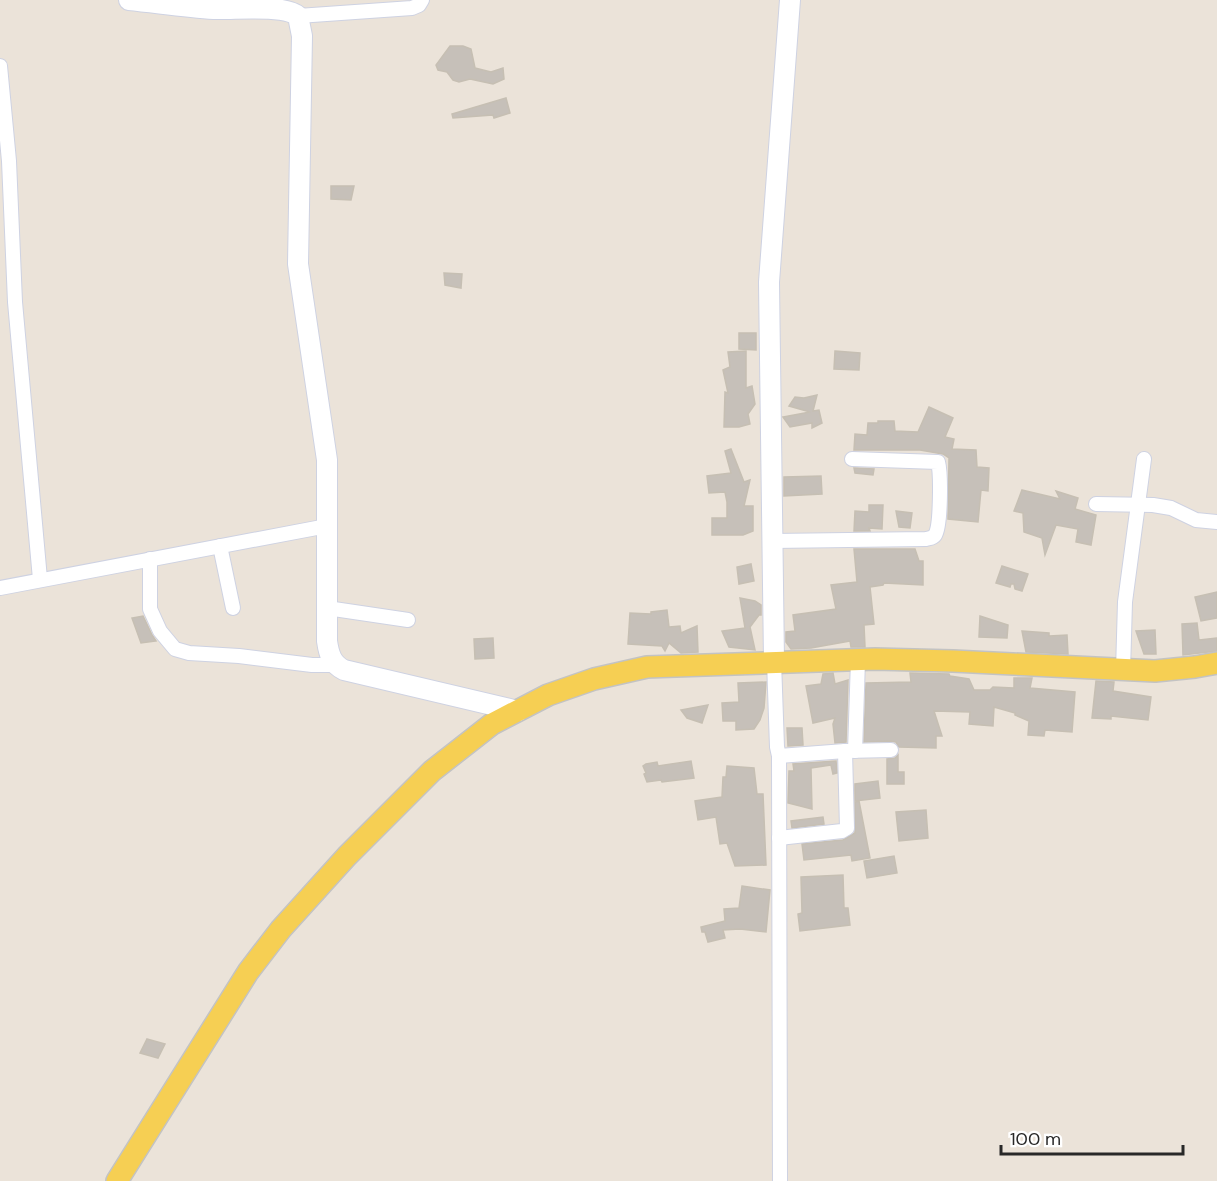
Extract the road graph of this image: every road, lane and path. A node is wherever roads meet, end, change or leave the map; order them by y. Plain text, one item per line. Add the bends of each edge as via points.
1 (129, 0) edge
2 (422, 0) edge
3 (790, 0) edge
4 (298, 16) junction
5 (0, 66) edge
6 (852, 459) dead end
7 (1144, 459) dead end
8 (1095, 504) dead end
9 (1138, 505) junction
10 (1217, 522) edge
11 (327, 526) junction
12 (772, 541) junction
13 (220, 546) junction
14 (150, 559) junction
15 (40, 579) junction
16 (0, 588) edge
17 (233, 608) dead end
18 (327, 608) junction
19 (408, 621) dead end
20 (858, 660) junction
21 (774, 661) junction
22 (1217, 663) edge
23 (336, 665) junction
24 (1123, 670) junction
25 (518, 711) junction
26 (891, 750) dead end
27 (850, 751) junction
28 (779, 756) junction
29 (779, 838) junction
30 (117, 1181) edge
31 (780, 1181) edge

1 - 4 street via 214,9 279,10
2 - 4 street via 412,8
3 - 12 street via 769,282
4 - 11 street via 302,46 298,264 327,460
5 - 15 street via 15,302
6 - 12 street via 938,462 940,495 933,537
7 - 9 street
8 - 9 street
9 - 10 street via 1171,508 1196,520
9 - 24 street via 1125,602
11 - 13 street
11 - 18 street
12 - 21 street
13 - 14 street
13 - 17 street
14 - 15 street
14 - 23 street via 150,609 160,631 175,649
15 - 16 street
18 - 19 street
18 - 23 street via 329,653
20 - 21 main road
20 - 24 main road
20 - 27 street
21 - 25 main road via 641,668 571,686
21 - 28 street
22 - 24 main road via 1173,670
23 - 25 street
25 - 30 main road via 492,724 432,771 281,929 248,972
26 - 27 street
27 - 28 street
27 - 29 street via 847,828
28 - 29 street
29 - 31 street

